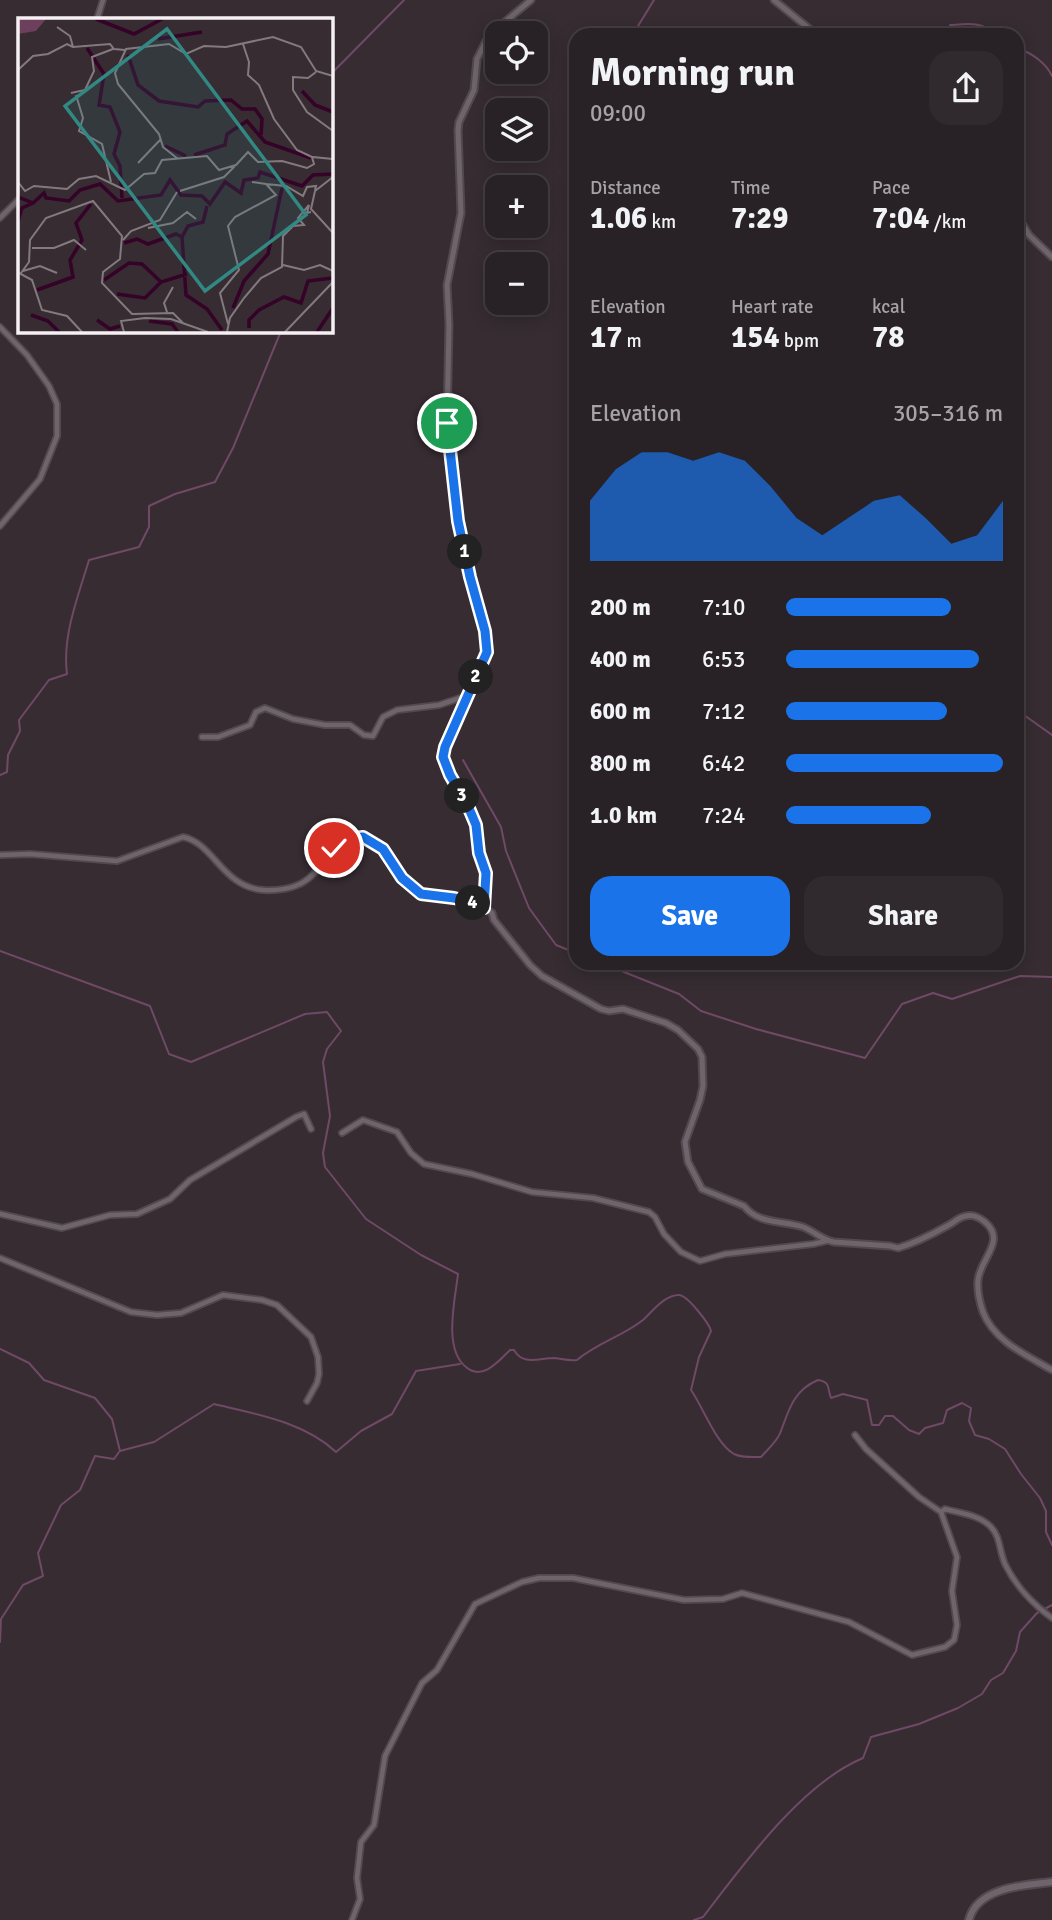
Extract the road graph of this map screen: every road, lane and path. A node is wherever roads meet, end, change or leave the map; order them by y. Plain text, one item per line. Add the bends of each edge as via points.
1 (103, 0) edge
2 (531, 0) edge
3 (774, 0) edge
4 (97, 18) edge
5 (808, 28) edge
6 (18, 200) edge
7 (0, 218) edge
8 (1024, 226) edge
9 (1052, 257) edge
10 (0, 327) edge
11 (0, 526) edge
12 (468, 695) junction
13 (202, 737) dead end
14 (0, 855) edge
15 (484, 908) junction
16 (311, 1129) dead end
17 (342, 1133) dead end
18 (0, 1214) edge
19 (827, 1241) junction
20 (0, 1258) edge
21 (1052, 1370) edge
22 (307, 1401) dead end
23 (855, 1435) dead end
24 (941, 1512) junction
25 (1052, 1618) edge
26 (1052, 1882) edge
27 (352, 1920) edge
28 (970, 1920) edge

1 - 4 street
2 - 12 street via 486,41 458,130 461,213 447,285 447,424 458,521 487,645
3 - 5 street
6 - 7 street
8 - 9 street
10 - 11 street via 27,355 57,404 57,436 40,479
12 - 13 street via 439,705 397,710 383,717 373,736 350,725 293,719 265,708 256,712 250,724 218,737
12 - 15 street via 443,757 476,825 486,873
14 - 15 street via 117,862 189,838 231,878 266,891 305,881 334,848 363,837 383,849 402,878 421,894
15 - 19 street via 542,976 601,1009 623,1009 666,1023 698,1049 703,1086 685,1148 702,1189 772,1223 801,1226
16 - 18 street via 304,1114 296,1117 190,1180 170,1199 137,1214 62,1228
17 - 19 street via 363,1120 397,1132 424,1164 532,1192 593,1198 649,1212 681,1252 700,1261
19 - 21 street via 898,1248 961,1217 980,1218 994,1237 978,1281 984,1313 993,1329 1014,1348
20 - 22 street via 131,1312 181,1313 223,1295 277,1305 311,1337 318,1357 317,1383
23 - 24 street
24 - 25 street via 968,1515 992,1527 1016,1583
24 - 27 street via 957,1556 952,1591 957,1628 954,1640 945,1647 912,1654 849,1622 742,1593 723,1599 684,1600 573,1578 539,1578 475,1604 437,1670 422,1683 386,1756 374,1825 361,1842 360,1899
26 - 28 main road via 992,1895 973,1910

